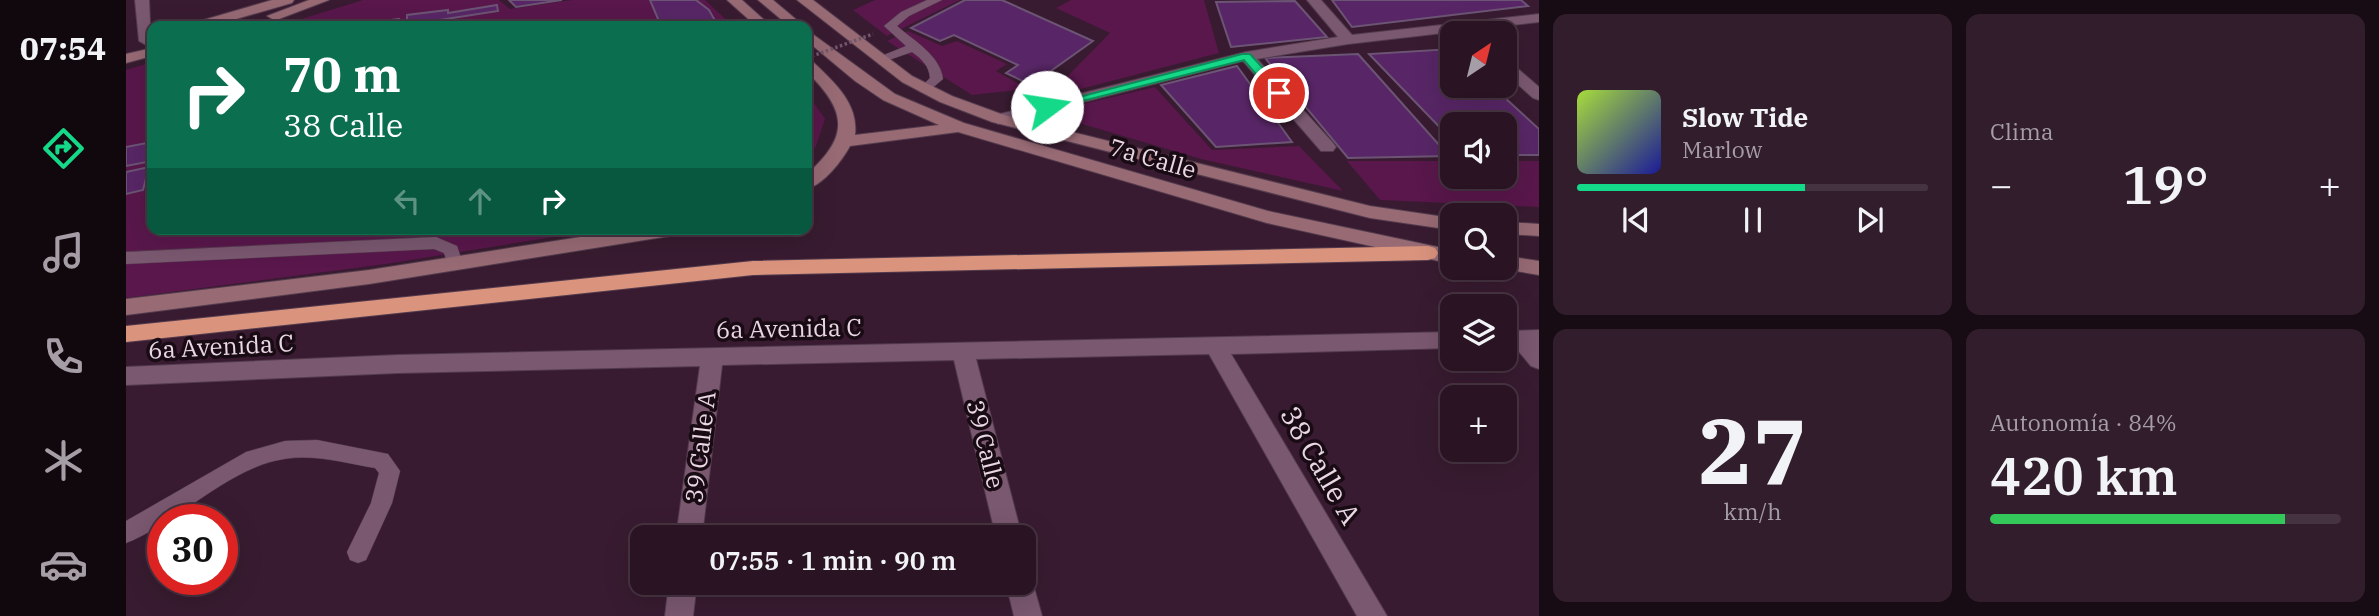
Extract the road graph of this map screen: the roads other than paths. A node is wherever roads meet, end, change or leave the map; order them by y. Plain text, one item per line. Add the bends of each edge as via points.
1 (142, 0) edge
2 (287, 0) edge
3 (322, 0) edge
4 (734, 0) edge
5 (765, 0) edge
6 (804, 0) edge
7 (936, 0) edge
8 (1314, 0) edge
9 (1539, 18) edge
10 (215, 21) edge
11 (258, 21) edge
12 (758, 21) edge
13 (791, 21) edge
14 (1517, 22) edge
15 (147, 28) edge
16 (1440, 32) edge
17 (812, 38) edge
18 (1348, 40) junction
19 (147, 44) edge
20 (126, 46) edge
21 (147, 46) edge
22 (914, 47) junction
23 (1246, 56) junction
24 (126, 59) edge
25 (880, 59) junction
26 (812, 69) edge
27 (1517, 76) edge
28 (925, 90) junction
29 (1539, 95) edge
30 (998, 119) junction
31 (958, 127) junction
32 (846, 141) junction
33 (1327, 148) dead end
34 (812, 179) edge
35 (1440, 222) edge
36 (1517, 229) edge
37 (1539, 230) edge
38 (638, 235) edge
39 (1428, 253) junction
40 (1440, 255) edge
41 (126, 258) edge
42 (455, 264) junction
43 (1517, 265) edge
44 (1539, 268) edge
45 (126, 307) edge
46 (126, 334) edge
47 (1522, 339) edge
48 (1440, 340) edge
49 (1215, 345) junction
50 (963, 351) junction
51 (712, 356) junction
52 (1539, 360) edge
53 (126, 376) edge
54 (691, 525) edge
55 (1006, 525) edge
56 (126, 533) edge
57 (358, 552) dead end
58 (682, 595) edge
59 (1023, 595) edge
60 (679, 616) edge
61 (1028, 616) edge
62 (1373, 616) edge

1 - 15 street
2 - 10 main road
3 - 11 main road
4 - 12 main road
5 - 13 main road
6 - 25 main road, 7a Calle
7 - 22 lane via 905,13 890,26
8 - 18 street
9 - 14 street
16 - 18 street
17 - 31 main road, 7a Calle via 889,97
18 - 23 street
19 - 20 main road
21 - 24 main road
22 - 25 lane
22 - 28 lane via 937,71 937,79
23 - 30 street
23 - 33 street
25 - 28 main road, 7a Calle
26 - 32 main road via 840,97 848,121
27 - 29 street
28 - 30 main road, 7a Calle
30 - 31 main road
30 - 35 main road, 7a Calle via 1370,212
31 - 32 main road
31 - 39 main road, 7a Calle via 1267,217
32 - 34 main road
36 - 37 main road
38 - 42 main road
39 - 40 main road, 7a Calle
39 - 46 highway via 754,268
41 - 42 lane via 436,243 451,250
42 - 45 main road
43 - 44 main road
47 - 52 street
48 - 49 street, 6a Avenida C
49 - 50 street, 6a Avenida C
49 - 62 street, 38 Calle A
50 - 51 street, 6a Avenida C
50 - 55 street, 39 Calle
51 - 53 street, 6a Avenida C
51 - 54 street, 39 Calle A
56 - 57 lane via 253,458 317,449 381,460 390,471 379,509
58 - 60 street
59 - 61 street

